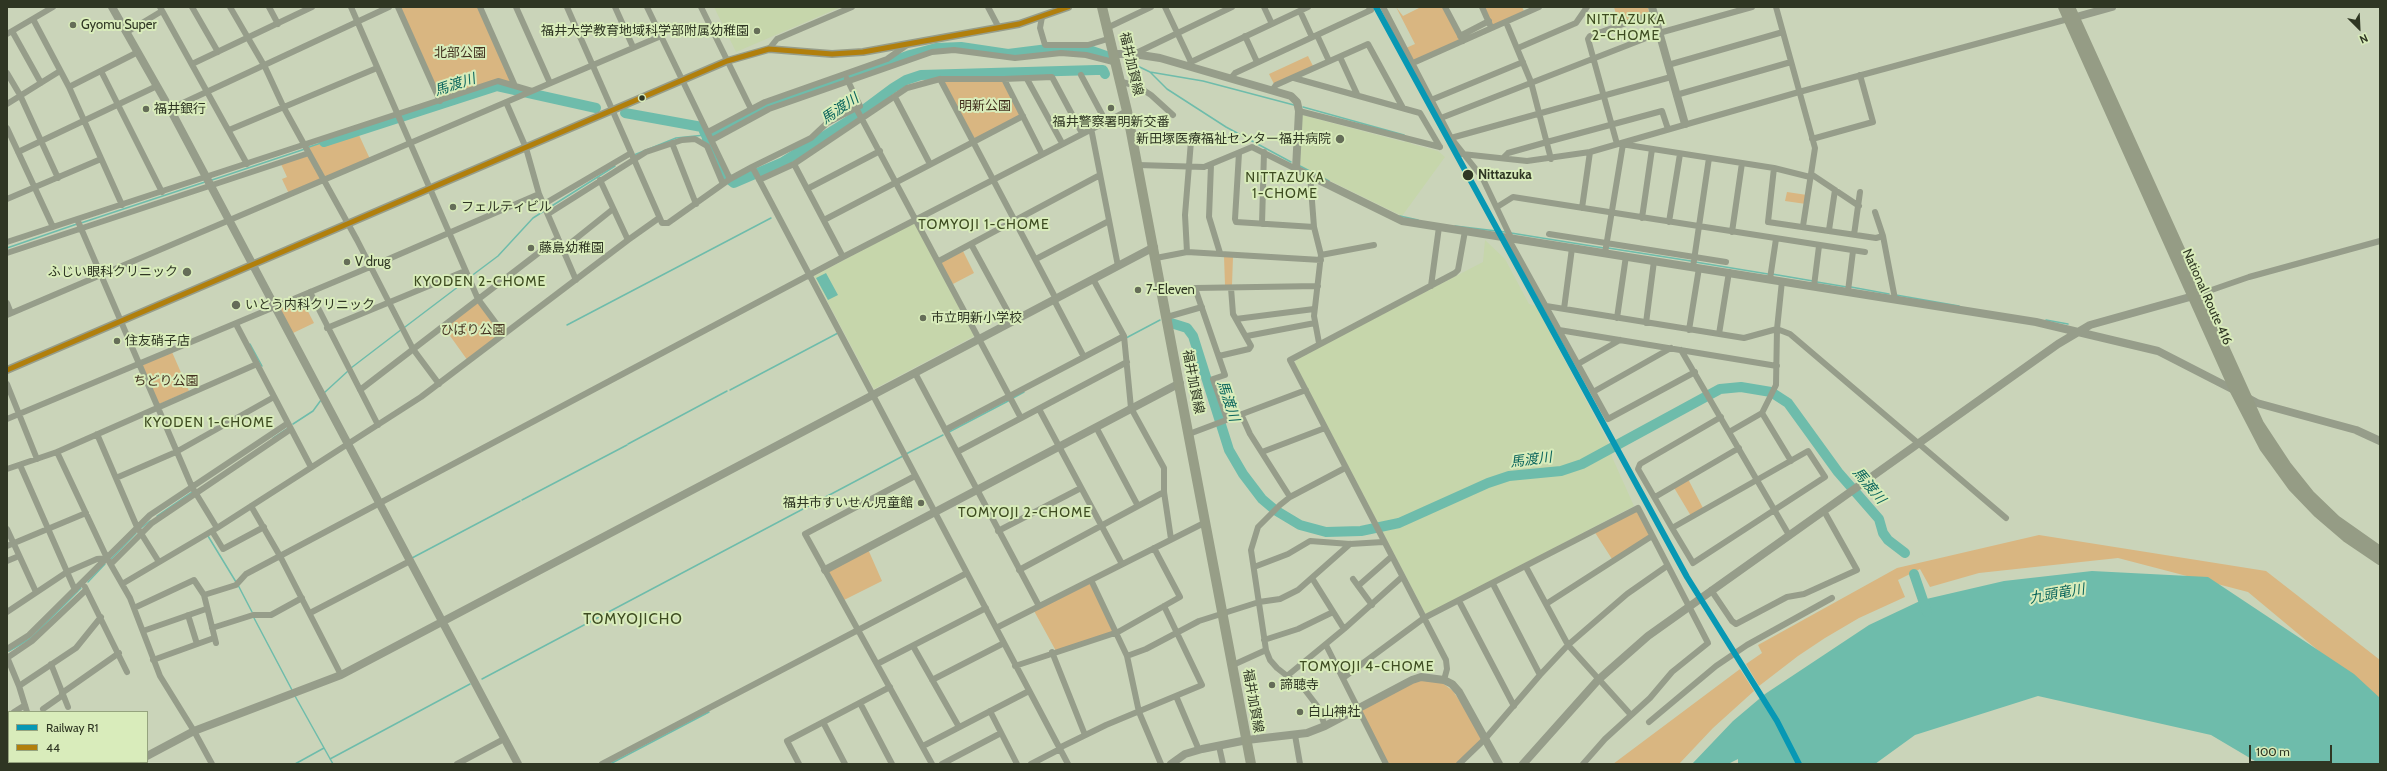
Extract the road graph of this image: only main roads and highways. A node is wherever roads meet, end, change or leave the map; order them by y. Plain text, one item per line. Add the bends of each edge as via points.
1 (1102, 7) edge
2 (2063, 7) edge
3 (2070, 7) edge
4 (2072, 18) junction
5 (2196, 295) junction
6 (2380, 551) edge
7 (2380, 560) edge
8 (1251, 764) edge

1 - 8 main road, 福井加賀線 via 1122,82
2 - 4 highway, National Route 416
3 - 4 highway, National Route 416
4 - 5 highway, National Route 416
5 - 6 highway, National Route 416 via 2269,441 2310,495 2336,520
5 - 7 highway, National Route 416 via 2235,391 2264,447 2293,487 2318,513 2346,537

